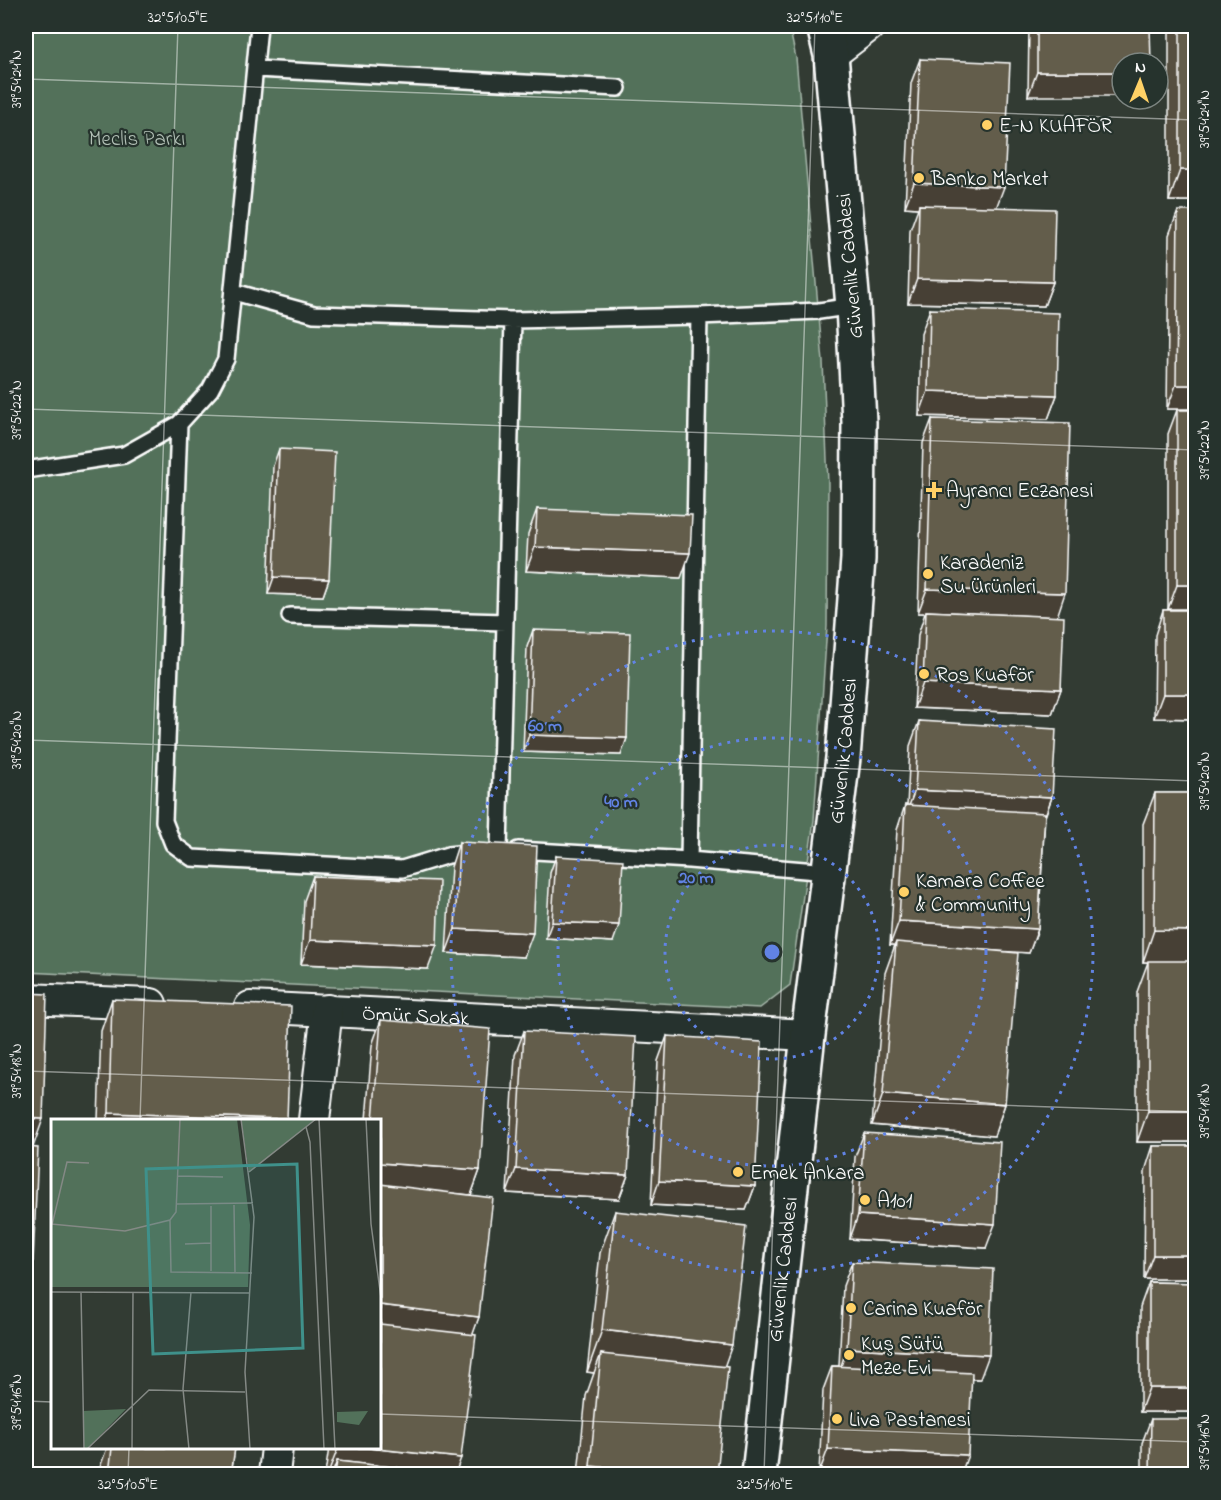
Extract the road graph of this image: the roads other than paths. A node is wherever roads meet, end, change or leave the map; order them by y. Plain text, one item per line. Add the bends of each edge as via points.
1 (259, 26) edge
2 (869, 26) edge
3 (827, 40) edge
4 (256, 69) junction
5 (618, 88) dead end
6 (234, 292) junction
7 (853, 306) junction
8 (699, 316) junction
9 (513, 320) junction
10 (178, 424) junction
11 (26, 470) edge
12 (290, 616) dead end
13 (505, 622) junction
14 (499, 849) junction
15 (689, 860) junction
16 (828, 872) junction
17 (26, 999) edge
18 (176, 1005) edge
19 (222, 1006) edge
20 (327, 1010) junction
21 (808, 1035) junction
22 (314, 1119) edge
23 (277, 1449) edge
24 (274, 1474) edge
25 (759, 1474) edge

1 - 4 lane
2 - 3 street
3 - 7 main road, Güvenlik Caddesi
4 - 5 lane
4 - 6 lane
6 - 9 lane via 314,314
6 - 10 lane via 226,359 210,390
7 - 8 lane
7 - 16 main road, Güvenlik Caddesi via 859,422 858,559 843,758
8 - 9 lane
8 - 15 lane
9 - 13 lane
10 - 11 lane via 124,454
10 - 14 lane via 164,821 173,844 192,858 402,869 448,855
12 - 13 lane
13 - 14 lane
14 - 15 lane
15 - 16 lane
16 - 21 main road, Güvenlik Caddesi
17 - 18 street
19 - 20 street, Ömür Sokak
20 - 21 street, Ömür Sokak
20 - 22 street
21 - 25 main road, Güvenlik Caddesi
23 - 24 street

